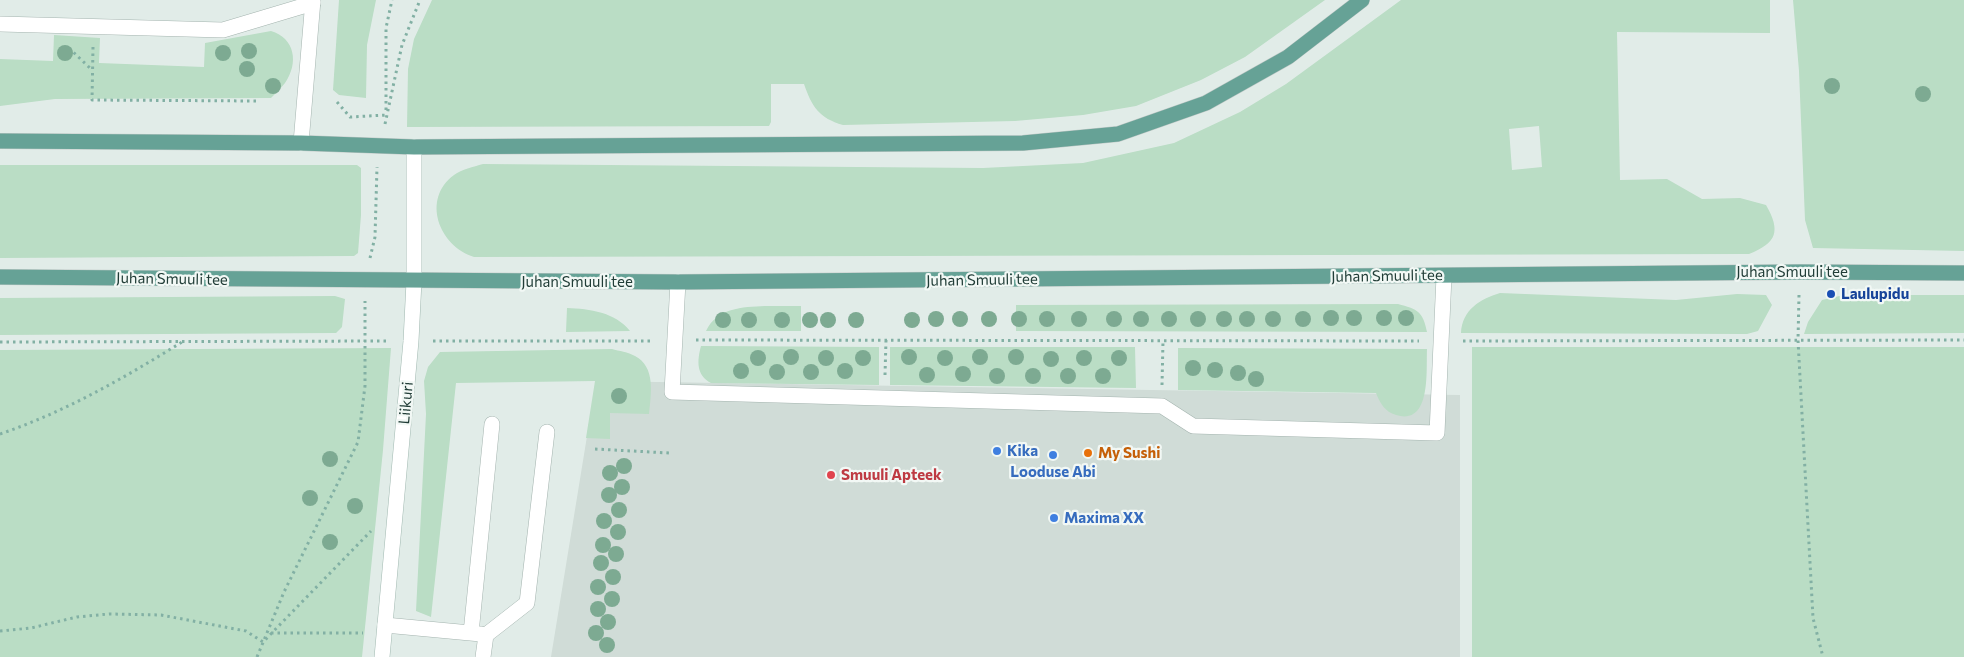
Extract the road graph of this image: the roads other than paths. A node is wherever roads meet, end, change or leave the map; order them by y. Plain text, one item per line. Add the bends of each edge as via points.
1 (1362, 0) edge
2 (313, 2) edge
3 (0, 24) edge
4 (0, 141) edge
5 (301, 143) junction
6 (414, 147) junction
7 (1964, 273) edge
8 (1444, 276) junction
9 (0, 277) edge
10 (414, 281) junction
11 (678, 282) junction
12 (492, 424) dead end
13 (547, 432) dead end
14 (384, 629) junction
15 (478, 634) junction
16 (382, 657) edge
17 (483, 657) edge

1 - 6 main road via 1288,57 1206,103 1118,134 1023,143
2 - 3 street via 223,30
2 - 5 street
4 - 5 main road
5 - 6 main road
6 - 10 street, Liikuri
7 - 8 main road, Juhan Smuuli tee
8 - 11 main road, Juhan Smuuli tee
8 - 11 street via 1437,433 1192,426 1162,406 672,392
9 - 10 main road, Juhan Smuuli tee
10 - 11 main road, Juhan Smuuli tee
10 - 14 street, Liikuri
12 - 15 street
13 - 15 street via 527,603
14 - 15 street
14 - 16 street, Liikuri
15 - 17 street

